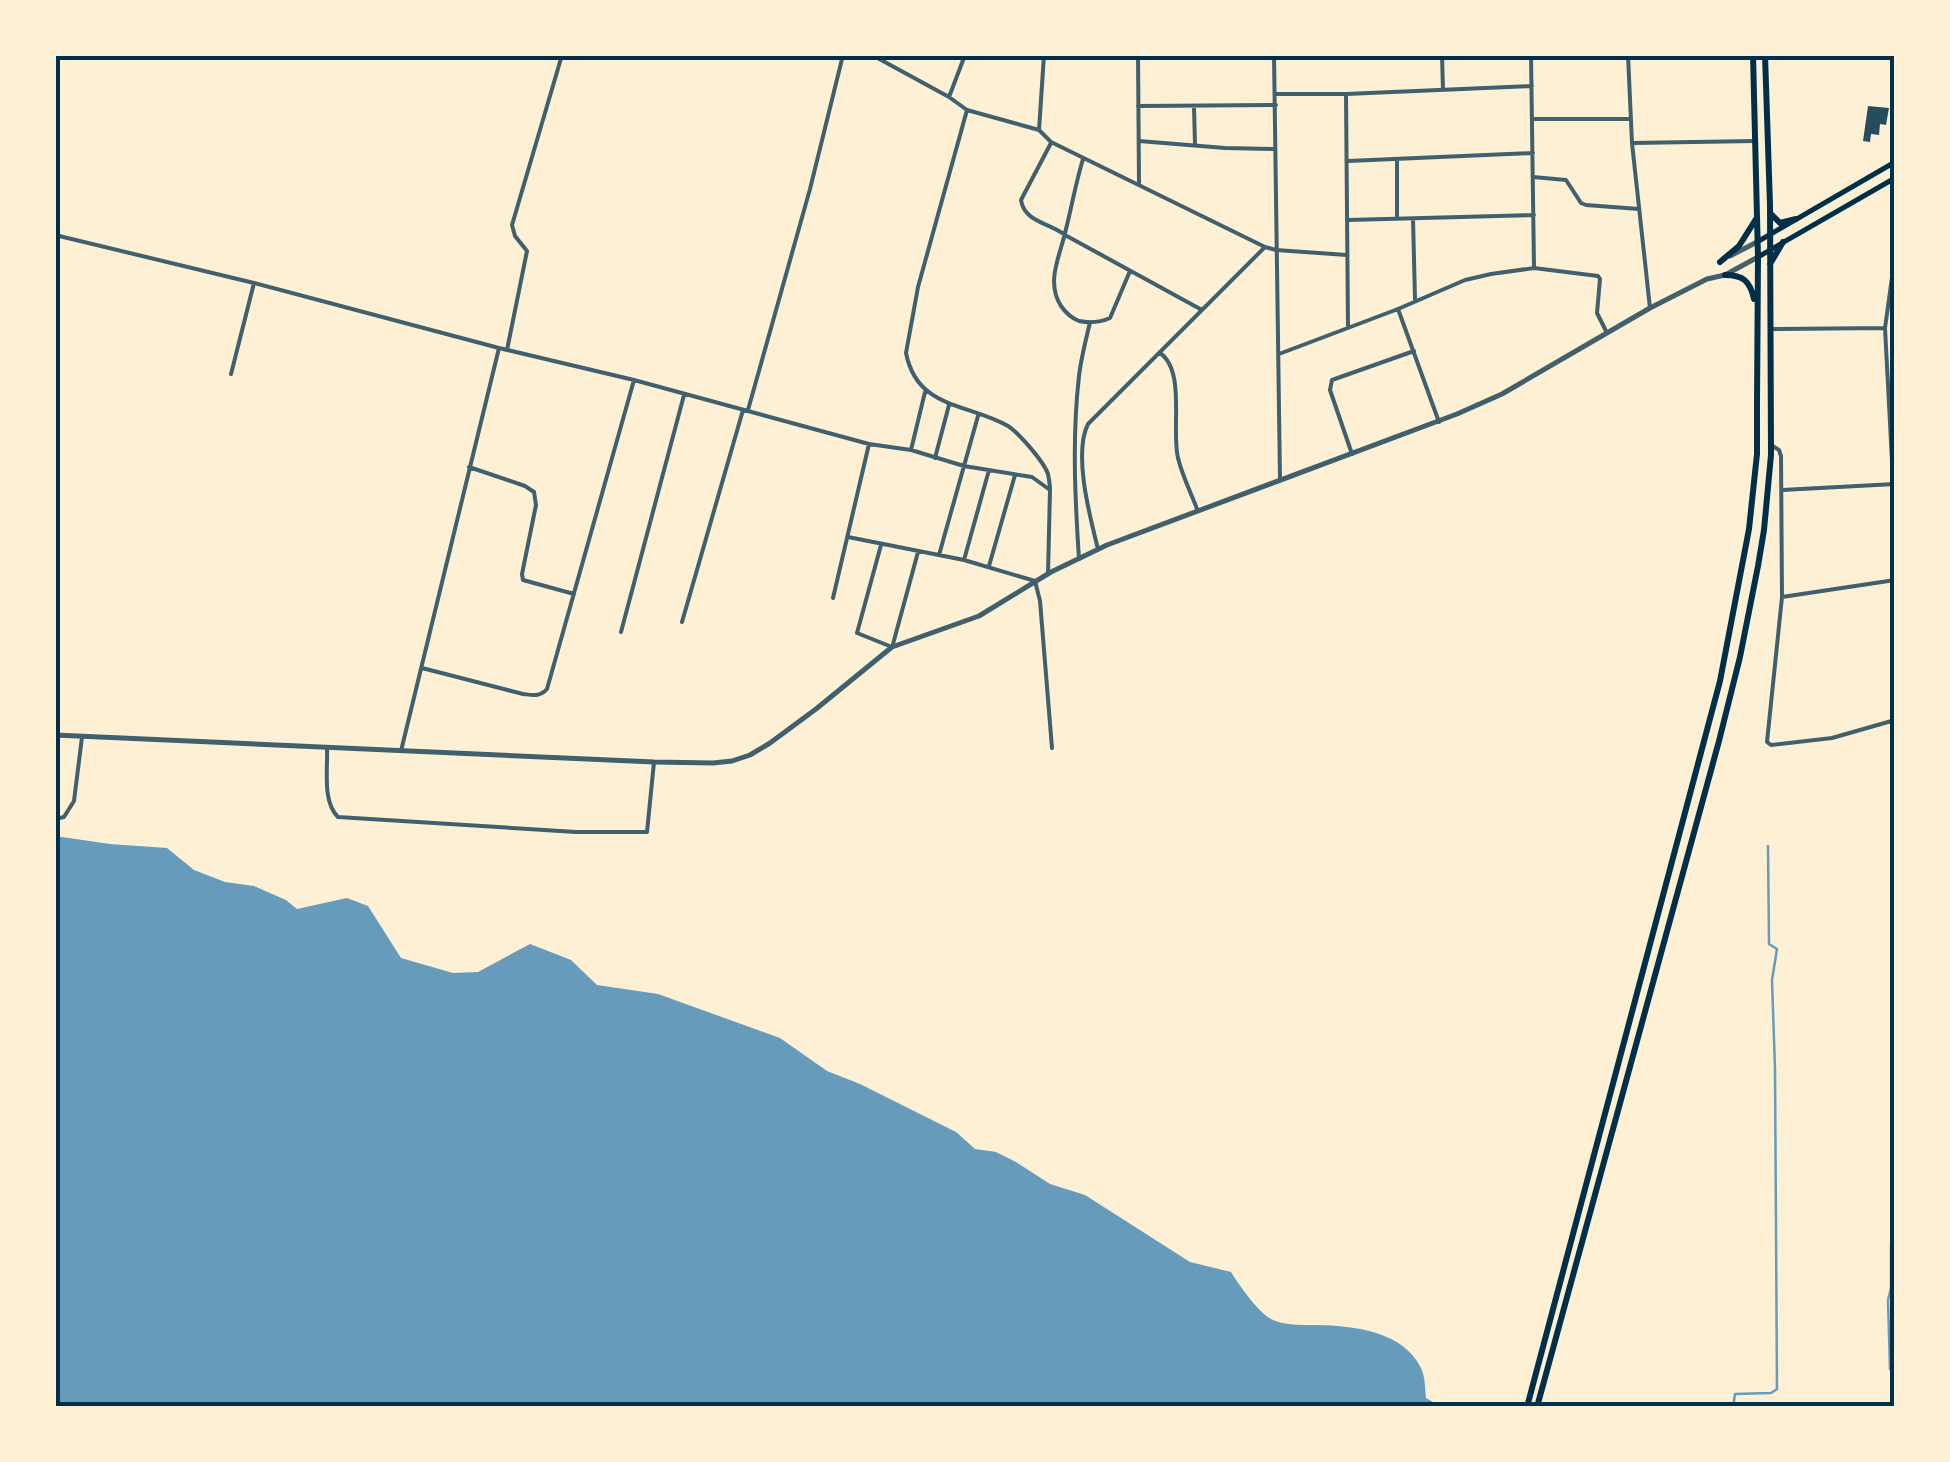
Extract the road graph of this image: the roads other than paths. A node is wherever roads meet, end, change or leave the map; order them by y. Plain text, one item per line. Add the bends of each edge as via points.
1 (562, 55) edge
2 (843, 55) edge
3 (872, 55) edge
4 (898, 55) edge
5 (964, 55) edge
6 (1044, 55) edge
7 (1138, 55) edge
8 (1274, 55) edge
9 (1442, 55) edge
10 (1531, 55) edge
11 (1628, 55) edge
12 (1752, 55) edge
13 (1765, 55) edge
14 (896, 66) junction
15 (1532, 86) junction
16 (1443, 90) junction
17 (1276, 94) junction
18 (1346, 94) junction
19 (949, 97) junction
20 (1276, 105) junction
21 (1138, 106) junction
22 (1194, 107) junction
23 (967, 110) junction
24 (1534, 119) junction
25 (1630, 119) junction
26 (1040, 130) junction
27 (1139, 141) junction
28 (1051, 142) junction
29 (1755, 142) junction
30 (1632, 143) junction
31 (1195, 145) junction
32 (1276, 149) junction
33 (1533, 153) junction
34 (1083, 159) junction
35 (1396, 160) junction
36 (1347, 161) junction
37 (1895, 162) edge
38 (1533, 177) junction
39 (1895, 178) edge
40 (1139, 183) junction
41 (1770, 206) junction
42 (1639, 209) junction
43 (1534, 215) junction
44 (1756, 218) junction
45 (1397, 219) junction
46 (1413, 219) junction
47 (1796, 219) junction
48 (1346, 220) junction
49 (1769, 234) junction
50 (55, 235) edge
51 (1065, 235) junction
52 (1757, 242) junction
53 (1783, 242) junction
54 (1266, 246) junction
55 (1276, 250) junction
56 (1770, 252) junction
57 (1347, 254) junction
58 (1895, 256) edge
59 (1758, 257) junction
60 (1720, 262) junction
61 (1534, 268) junction
62 (1769, 270) junction
63 (1130, 272) junction
64 (1724, 275) junction
65 (1707, 279) junction
66 (254, 282) junction
67 (1415, 301) junction
68 (1650, 308) junction
69 (1398, 309) junction
70 (1202, 310) junction
71 (1895, 310) edge
72 (1886, 312) junction
73 (1758, 313) junction
74 (1090, 322) junction
75 (1348, 328) junction
76 (1885, 328) junction
77 (1770, 329) junction
78 (1607, 332) junction
79 (498, 348) junction
80 (507, 350) junction
81 (1414, 350) junction
82 (1160, 352) junction
83 (1278, 354) junction
84 (231, 374) dead end
85 (634, 380) junction
86 (926, 392) junction
87 (684, 393) junction
88 (950, 402) junction
89 (746, 410) junction
90 (978, 415) junction
91 (1439, 422) junction
92 (869, 444) junction
93 (1771, 445) junction
94 (910, 450) junction
95 (1352, 454) junction
96 (936, 458) junction
97 (964, 466) junction
98 (469, 468) junction
99 (990, 470) junction
100 (1015, 475) junction
101 (1280, 480) junction
102 (1894, 484) edge
103 (1050, 490) junction
104 (1782, 490) junction
105 (1197, 510) junction
106 (1895, 518) edge
107 (848, 537) junction
108 (880, 545) junction
109 (1098, 549) junction
110 (918, 552) junction
111 (939, 556) junction
112 (1079, 559) junction
113 (964, 560) junction
114 (989, 568) junction
115 (1048, 574) junction
116 (1895, 580) edge
117 (1035, 582) junction
118 (574, 594) junction
119 (1782, 597) junction
120 (833, 598) dead end
121 (682, 622) dead end
122 (621, 632) dead end
123 (892, 646) junction
124 (422, 668) junction
125 (1895, 720) edge
126 (55, 735) edge
127 (82, 737) junction
128 (328, 747) junction
129 (1052, 748) dead end
130 (402, 751) junction
131 (654, 762) junction
132 (55, 819) edge
133 (1528, 1407) edge
134 (1537, 1407) edge

1 - 80 street via 512,225 526,250
2 - 89 street
3 - 14 street
4 - 14 street
5 - 19 street
6 - 26 street
7 - 21 street
8 - 17 street
9 - 16 street
10 - 15 street
11 - 25 street
12 - 29 main road
13 - 41 main road
14 - 19 street
15 - 16 street
15 - 24 street
16 - 18 street
17 - 18 street
17 - 20 street
18 - 36 street
19 - 23 street
20 - 22 street
20 - 32 street
21 - 22 street
21 - 27 street
22 - 31 street
23 - 26 street
23 - 86 street via 906,352
24 - 25 street
24 - 33 street
25 - 30 street
26 - 28 street
27 - 31 street
27 - 40 street
28 - 34 street
28 - 51 street via 1022,208
29 - 30 street
29 - 44 main road
30 - 42 street
31 - 32 street
32 - 55 street
33 - 35 street
33 - 38 street
34 - 40 street
34 - 51 street
35 - 36 street
35 - 45 street
36 - 48 street
37 - 47 main road
38 - 42 street via 1566,180 1586,204
38 - 43 street
39 - 53 main road
40 - 54 street
41 - 47 main road via 1780,223
41 - 49 main road
42 - 68 street
43 - 46 street
43 - 61 street
44 - 52 main road
44 - 60 main road
45 - 46 street
45 - 48 street
46 - 67 street
47 - 49 main road
48 - 57 street
49 - 52 main road
49 - 56 main road
50 - 66 street
51 - 63 street
51 - 74 street via 1056,261 1056,298 1074,320
52 - 59 main road
52 - 60 street
53 - 56 main road
53 - 62 main road
54 - 55 street
54 - 70 street
55 - 57 street
55 - 83 street
56 - 59 main road
56 - 62 main road
57 - 75 street
58 - 72 street
59 - 64 street
59 - 73 main road
60 - 65 street
61 - 67 street via 1465,280
61 - 78 street via 1598,276 1597,314
62 - 77 main road
63 - 70 street
63 - 74 street via 1110,318
64 - 65 street
64 - 73 main road via 1747,280
65 - 68 street
66 - 79 street
66 - 84 street
67 - 69 street
68 - 78 street
69 - 75 street
69 - 81 street
70 - 82 street
71 - 72 street
72 - 76 street
73 - 133 main road via 1757,454 1738,597
74 - 112 street via 1076,432
75 - 83 street
76 - 77 street
76 - 102 street
77 - 93 main road
78 - 91 street via 1502,394
79 - 80 street
79 - 98 street
80 - 85 street
81 - 91 street
81 - 95 street via 1332,380
82 - 105 street via 1174,374 1178,456
82 - 109 street via 1084,430 1085,492
83 - 101 street
85 - 87 street
85 - 118 street
86 - 88 street
86 - 94 street
87 - 89 street
87 - 122 street
88 - 90 street
88 - 96 street
89 - 92 street
89 - 121 street
90 - 97 street
90 - 103 street via 1017,433 1047,472
91 - 95 street
92 - 94 street
92 - 107 street
93 - 104 street via 1781,456
93 - 134 main road via 1764,530 1740,657
94 - 96 street
95 - 101 street
96 - 97 street
97 - 99 street
97 - 111 street
98 - 118 street via 534,492 524,580
98 - 124 street
99 - 100 street
99 - 113 street
100 - 103 street
100 - 114 street
101 - 105 street
102 - 104 street
102 - 106 street
103 - 115 street
104 - 119 street
105 - 109 street
107 - 108 street
107 - 120 street
108 - 110 street
108 - 123 street via 857,633
109 - 112 street
110 - 111 street
110 - 123 street
111 - 113 street
112 - 115 street
113 - 114 street
114 - 117 street
115 - 117 street
116 - 119 street
117 - 123 street via 980,616
117 - 129 street
118 - 124 street via 543,694
119 - 125 street via 1766,742 1832,738
123 - 131 street via 750,754 713,763
124 - 130 street
126 - 127 street
127 - 128 street
127 - 132 street via 74,800
128 - 130 street
128 - 131 street via 329,805 338,817 576,832 647,832
130 - 131 street

